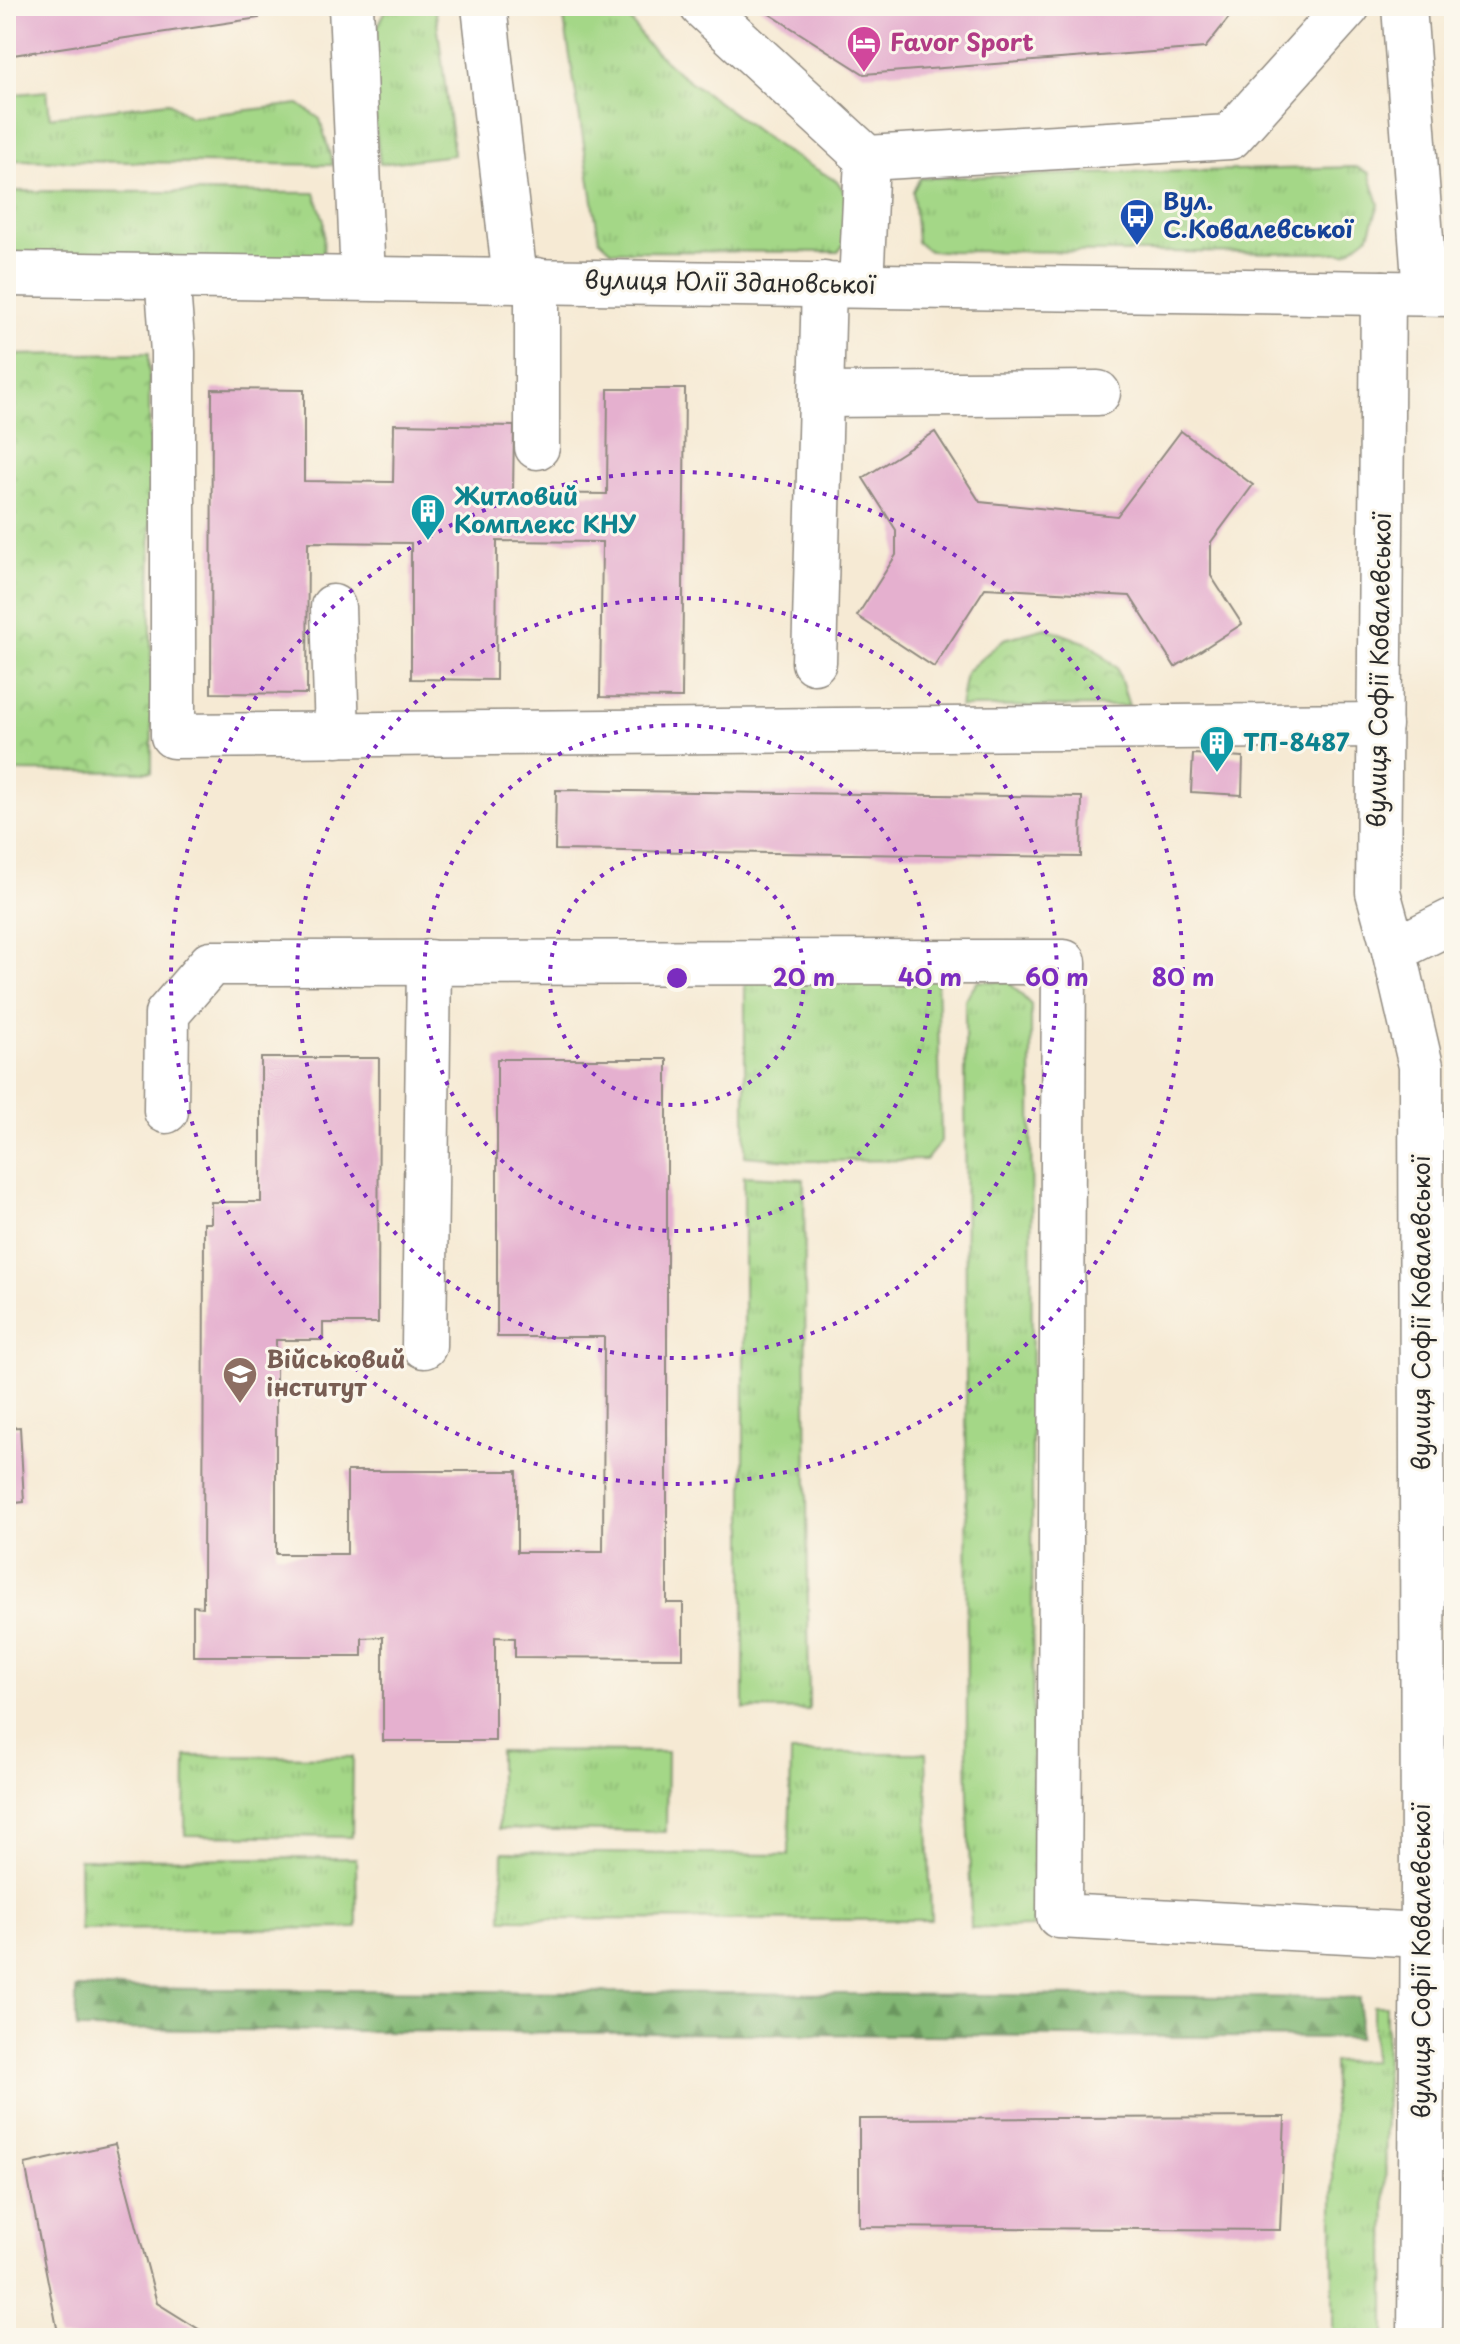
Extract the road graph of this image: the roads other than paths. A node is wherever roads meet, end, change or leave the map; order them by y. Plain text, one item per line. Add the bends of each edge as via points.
1 (351, 6) edge
2 (484, 6) edge
3 (702, 6) edge
4 (1348, 6) edge
5 (1404, 6) edge
6 (867, 158) junction
7 (6, 274) edge
8 (167, 275) junction
9 (363, 278) junction
10 (526, 280) junction
11 (842, 285) junction
12 (1421, 293) edge
13 (1098, 393) dead end
14 (821, 395) junction
15 (537, 447) dead end
16 (333, 607) dead end
17 (814, 662) dead end
18 (1380, 725) junction
19 (337, 735) junction
20 (1454, 920) edge
21 (1394, 950) junction
22 (429, 962) junction
23 (166, 1111) dead end
24 (424, 1346) dead end
25 (1422, 1935) junction
26 (1438, 2101) edge
27 (1420, 2338) edge

1 - 9 street
2 - 10 street
3 - 6 street
4 - 6 street via 1230,137
5 - 12 street, вулиця Софії Ковалевської
6 - 11 street
7 - 8 street, вулиця Юлії Здановської
8 - 9 street, вулиця Юлії Здановської
8 - 19 street via 173,352 173,736
9 - 10 street, вулиця Юлії Здановської
10 - 11 street, вулиця Юлії Здановської
10 - 15 street
11 - 12 street, вулиця Юлії Здановської
11 - 14 street
12 - 18 street, вулиця Софії Ковалевської
13 - 14 street
14 - 17 street
16 - 19 street
18 - 19 street
18 - 21 street, вулиця Софії Ковалевської via 1378,892
20 - 21 street
21 - 25 street, вулиця Софії Ковалевської via 1421,1066
22 - 23 street via 211,963 167,1014
22 - 24 street
22 - 25 street via 1064,962 1059,1916
25 - 26 street, вулиця Софії Ковалевської
26 - 27 street, вулиця Софії Ковалевської

